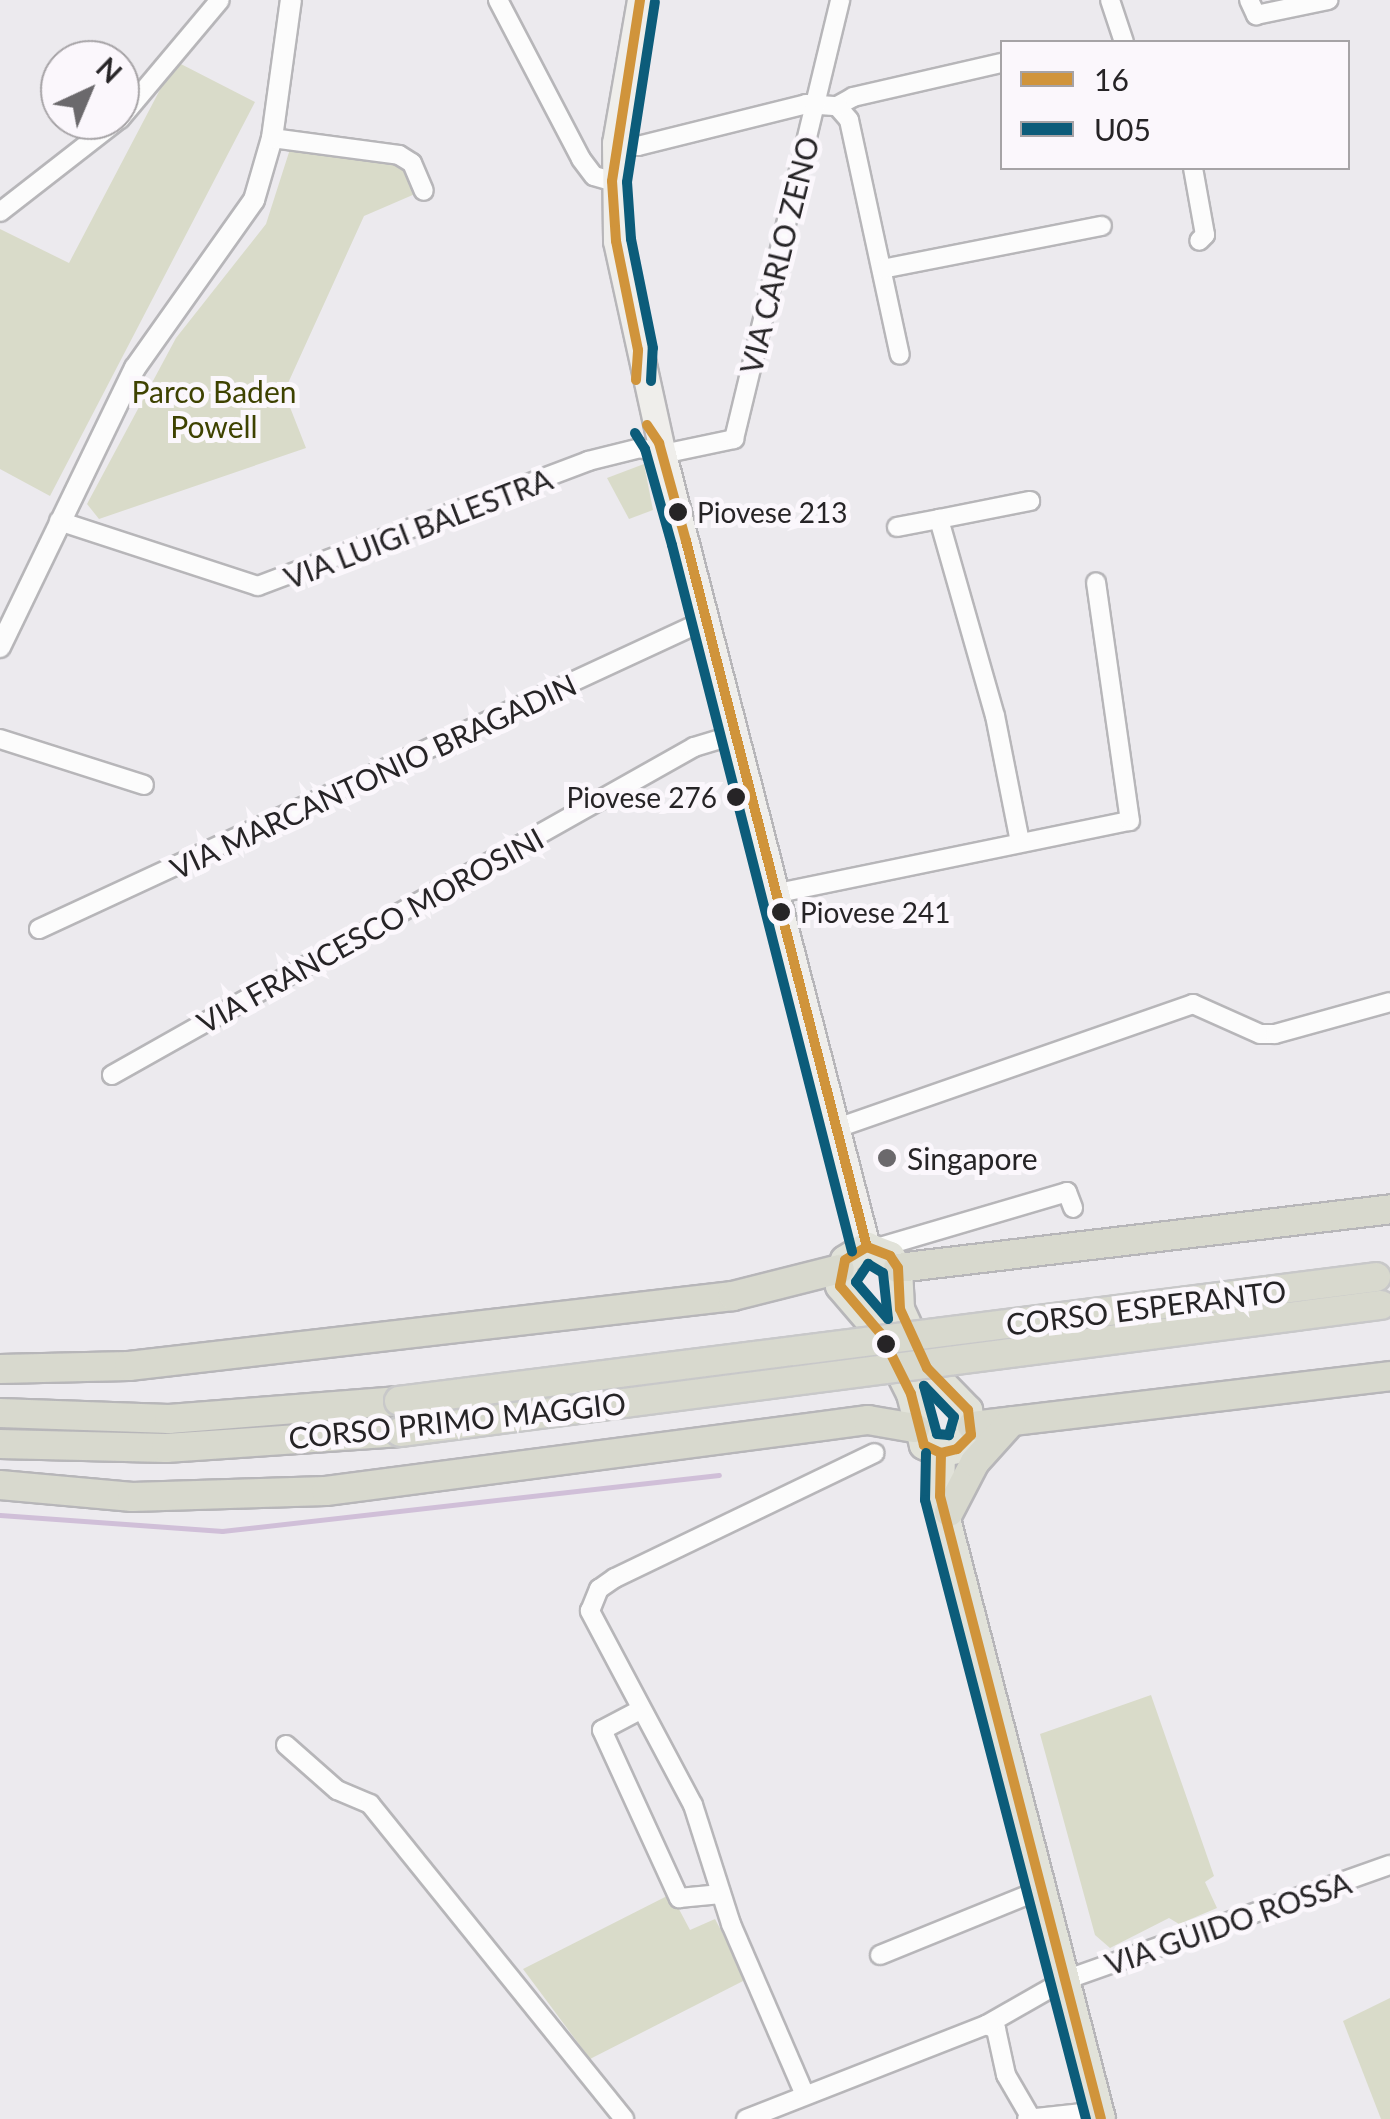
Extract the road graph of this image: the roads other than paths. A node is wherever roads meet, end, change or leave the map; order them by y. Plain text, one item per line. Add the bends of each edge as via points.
1 (220, 0) edge
2 (291, 0) edge
3 (640, 0) edge
4 (840, 0) edge
5 (1110, 0) edge
6 (1250, 0) edge
7 (1328, 0) edge
8 (499, 1) edge
9 (1123, 40) edge
10 (1000, 63) edge
11 (140, 94) edge
12 (816, 103) junction
13 (837, 106) junction
14 (272, 138) junction
15 (92, 140) edge
16 (615, 143) junction
17 (1193, 170) edge
18 (612, 181) junction
19 (424, 191) dead end
20 (0, 212) edge
21 (1102, 226) dead end
22 (1199, 241) dead end
23 (882, 270) junction
24 (900, 354) dead end
25 (662, 454) junction
26 (1030, 501) dead end
27 (940, 519) junction
28 (58, 521) junction
29 (897, 528) dead end
30 (1096, 582) dead end
31 (706, 620) junction
32 (2, 636) edge
33 (737, 734) junction
34 (0, 739) edge
35 (144, 785) dead end
36 (1020, 842) junction
37 (778, 893) junction
38 (39, 929) dead end
39 (1390, 1002) edge
40 (112, 1075) dead end
41 (840, 1127) junction
42 (1073, 1208) dead end
43 (1390, 1209) edge
44 (881, 1254) junction
45 (840, 1269) junction
46 (1384, 1290) edge
47 (902, 1338) joint
48 (912, 1365) joint
49 (0, 1370) edge
50 (1390, 1376) edge
51 (0, 1412) edge
52 (1012, 1421) junction
53 (972, 1426) junction
54 (916, 1428) junction
55 (0, 1444) edge
56 (875, 1452) dead end
57 (941, 1453) junction
58 (0, 1485) edge
59 (948, 1512) junction
60 (640, 1710) junction
61 (286, 1745) dead end
62 (1390, 1865) edge
63 (1040, 1890) junction
64 (720, 1894) junction
65 (880, 1954) dead end
66 (1065, 1980) junction
67 (986, 2024) junction
68 (805, 2095) junction
69 (1100, 2115) edge
70 (1029, 2118) edge
71 (624, 2119) edge
72 (746, 2119) edge

1 - 11 street
2 - 14 street
3 - 16 main road
4 - 12 street, VIA CARLO ZENO
5 - 9 street
6 - 7 street via 1256,15
8 - 18 street via 580,160 594,176
10 - 13 street via 853,96
12 - 13 street
12 - 16 street via 638,146
12 - 25 street, VIA CARLO ZENO via 734,440
13 - 23 street via 849,120
14 - 19 street via 399,155 412,162
14 - 28 street via 254,200 149,344
15 - 20 street
16 - 18 main road
17 - 22 street via 1204,235
18 - 25 main road via 616,241
21 - 23 street
23 - 24 street
25 - 28 street, VIA LUIGI BALESTRA via 640,448 588,462 258,586
25 - 31 main road
26 - 27 street
27 - 29 street
27 - 36 street via 995,716
28 - 32 street
30 - 36 street via 1130,821
31 - 33 main road
31 - 38 street, VIA MARCANTONIO BRAGADIN
33 - 37 main road
33 - 40 street, VIA FRANCESCO MOROSINI via 694,746
34 - 35 street
36 - 37 street
37 - 41 main road
39 - 41 street via 1275,1034 1260,1034 1193,1004
41 - 44 main road
42 - 44 street via 1067,1192
43 - 44 highway
44 - 45 main road
44 - 53 main road via 934,1381 962,1402
45 - 49 highway via 785,1288 714,1298 129,1366
45 - 54 main road via 847,1298 882,1334 911,1394
46 - 47 highway, CORSO ESPERANTO, bridge
46 - 48 highway, CORSO ESPERANTO, bridge
47 - 51 highway, CORSO PRIMO MAGGIO, bridge via 399,1401 169,1420
48 - 55 highway, CORSO PRIMO MAGGIO, bridge via 400,1432 166,1448
50 - 52 highway
52 - 53 highway
52 - 59 highway via 975,1462
53 - 57 main road via 957,1449
54 - 57 main road via 924,1445
54 - 58 highway via 868,1420 326,1491 132,1497
56 - 60 street via 599,1589 590,1611
57 - 59 main road via 940,1496
59 - 63 main road
60 - 64 street via 693,1805
60 - 64 street via 602,1730 680,1898
61 - 71 street via 337,1790 370,1804
62 - 66 street, VIA GUIDO ROSSA
63 - 65 street
63 - 66 main road
64 - 68 street
66 - 67 street, VIA GUIDO ROSSA
66 - 69 main road
67 - 68 street, VIA GUIDO ROSSA
67 - 70 street via 996,2029 1006,2074
68 - 72 street, VIA GUIDO ROSSA
69 - 70 street

